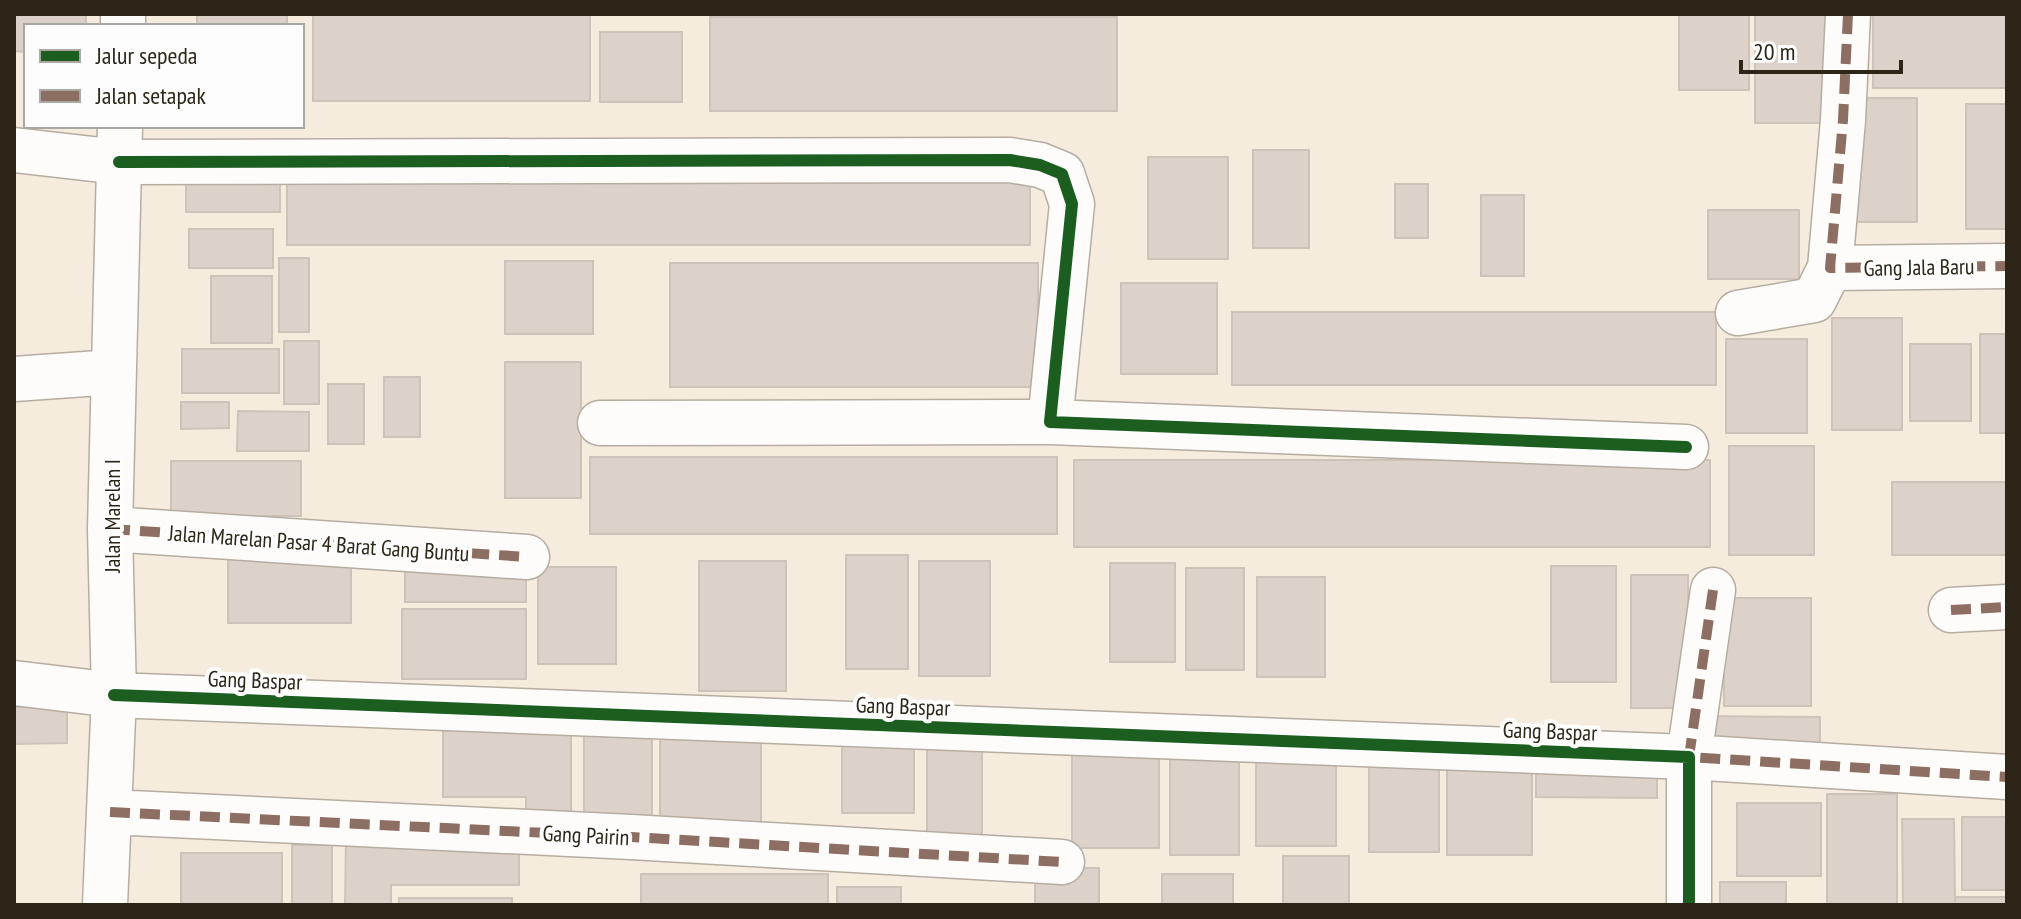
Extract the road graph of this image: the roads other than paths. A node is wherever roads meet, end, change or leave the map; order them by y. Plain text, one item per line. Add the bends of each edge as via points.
1 (1848, 14) edge
2 (120, 144) edge
3 (14, 150) edge
4 (2007, 266) edge
5 (1830, 268) junction
6 (1738, 313) dead end
7 (114, 372) junction
8 (14, 379) edge
9 (1050, 422) junction
10 (600, 423) dead end
11 (1686, 447) dead end
12 (110, 529) junction
13 (527, 557) dead end
14 (1713, 590) dead end
15 (2007, 607) edge
16 (1951, 610) dead end
17 (14, 683) edge
18 (114, 695) junction
19 (1689, 757) junction
20 (2007, 777) edge
21 (110, 812) junction
22 (1062, 862) dead end
23 (105, 905) edge
24 (1689, 905) edge

1 - 5 street
2 - 3 street
2 - 7 street, Jalan Marelan I
2 - 9 street via 1010,160 1040,165 1062,174 1072,204
4 - 5 street, Gang Jala Baru
5 - 6 street via 1814,300
7 - 8 street
7 - 12 street, Jalan Marelan I
9 - 10 street
9 - 11 street
12 - 13 street, Jalan Marelan Pasar 4 Barat Gang Buntu
12 - 18 street, Jalan Marelan I
14 - 19 street
15 - 16 street
17 - 18 street, Gang Baspar
18 - 19 street, Gang Baspar
18 - 21 street, Jalan Marelan I
19 - 20 street, Gang Baspar
19 - 24 street
21 - 22 street, Gang Pairin
21 - 23 street, Jalan Marelan I

